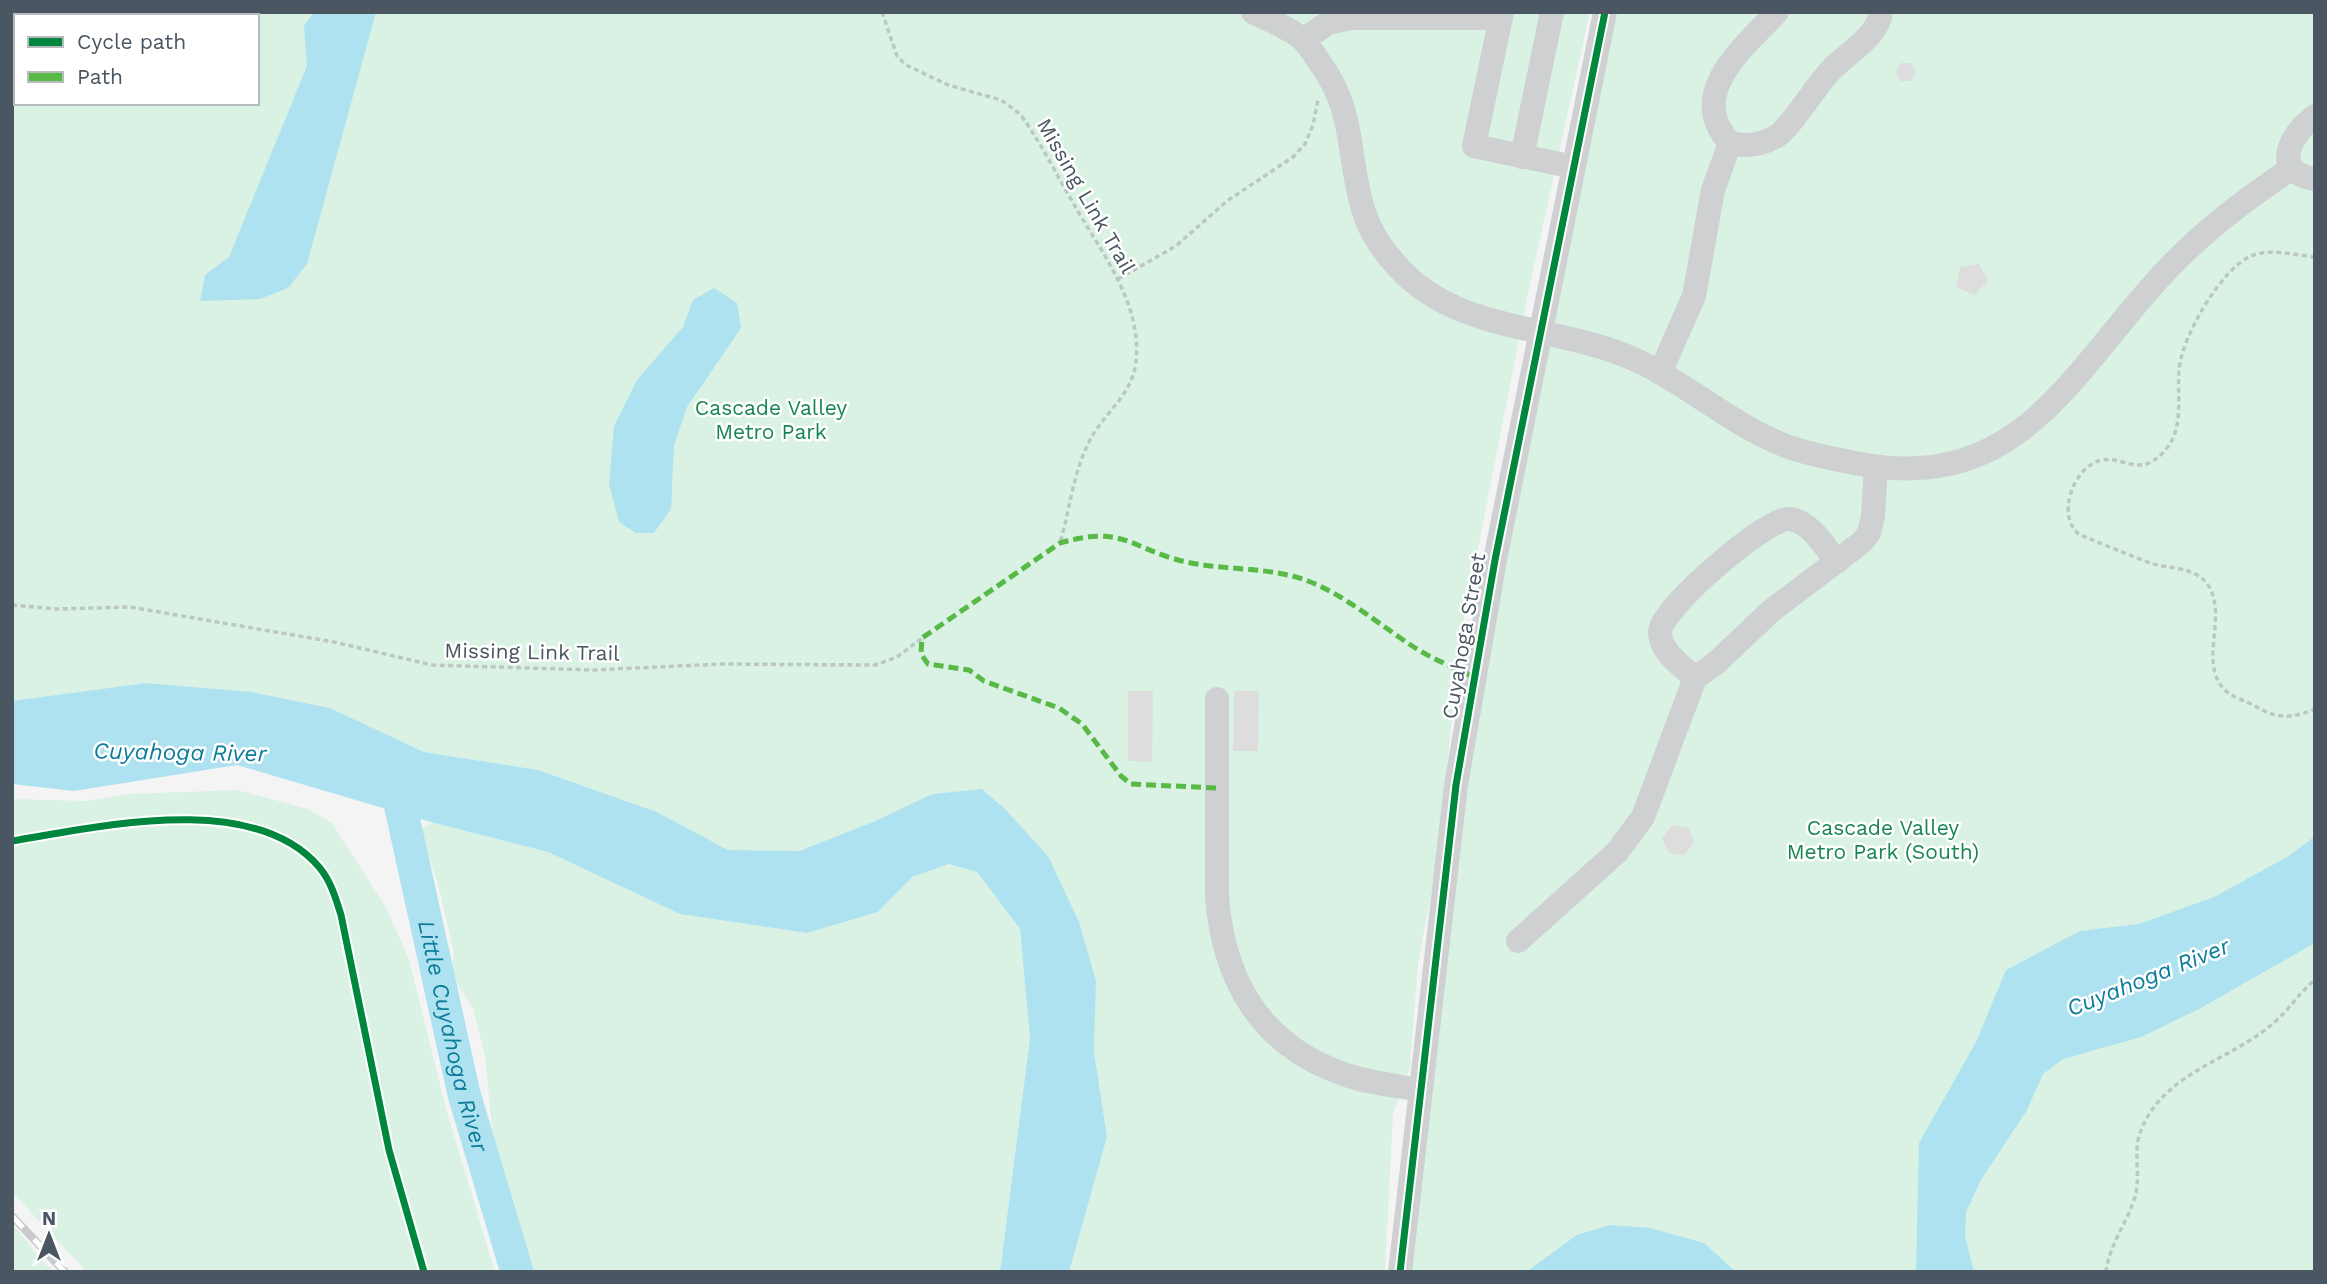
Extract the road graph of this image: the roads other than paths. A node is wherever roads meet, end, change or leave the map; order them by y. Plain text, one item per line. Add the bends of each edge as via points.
1 (1253, 12) edge
2 (1552, 12) edge
3 (1605, 12) edge
4 (1777, 12) edge
5 (1881, 12) edge
6 (1501, 15) edge
7 (1303, 40) junction
8 (2315, 116) edge
9 (1730, 143) junction
10 (1522, 157) junction
11 (1574, 167) junction
12 (2292, 168) junction
13 (2315, 179) edge
14 (1542, 332) junction
15 (1660, 373) junction
16 (1876, 467) junction
17 (1837, 562) junction
18 (1695, 678) junction
19 (1217, 699) dead end
20 (1518, 941) dead end
21 (1420, 1090) junction
22 (1400, 1272) edge

1 - 7 street
2 - 10 street
3 - 11 street, Cuyahoga Street
4 - 9 street via 1732,62 1712,95 1714,113
5 - 9 street via 1877,27 1824,77 1784,130 1751,145
6 - 7 street via 1351,18 1328,23
6 - 10 street via 1474,146
7 - 14 street via 1341,97 1363,210 1378,242 1397,267 1446,304 1481,318
8 - 12 street via 2289,145
9 - 15 street via 1713,190 1694,296
10 - 11 street
11 - 14 street, Cuyahoga Street
12 - 13 street via 2302,177
12 - 16 street via 2186,250 2059,398 2017,435 1956,463 1933,468
14 - 15 street via 1614,351
14 - 21 street, Cuyahoga Street via 1495,560 1456,785
15 - 16 street via 1719,412 1787,446
16 - 17 street via 1869,533
17 - 18 street via 1771,611
17 - 18 street via 1809,528 1787,518 1748,541 1691,589 1661,624 1661,640 1668,653
18 - 20 street via 1643,817 1617,852
19 - 21 street via 1219,926 1236,982 1276,1033 1315,1062 1361,1079
21 - 22 street, Cuyahoga Street

